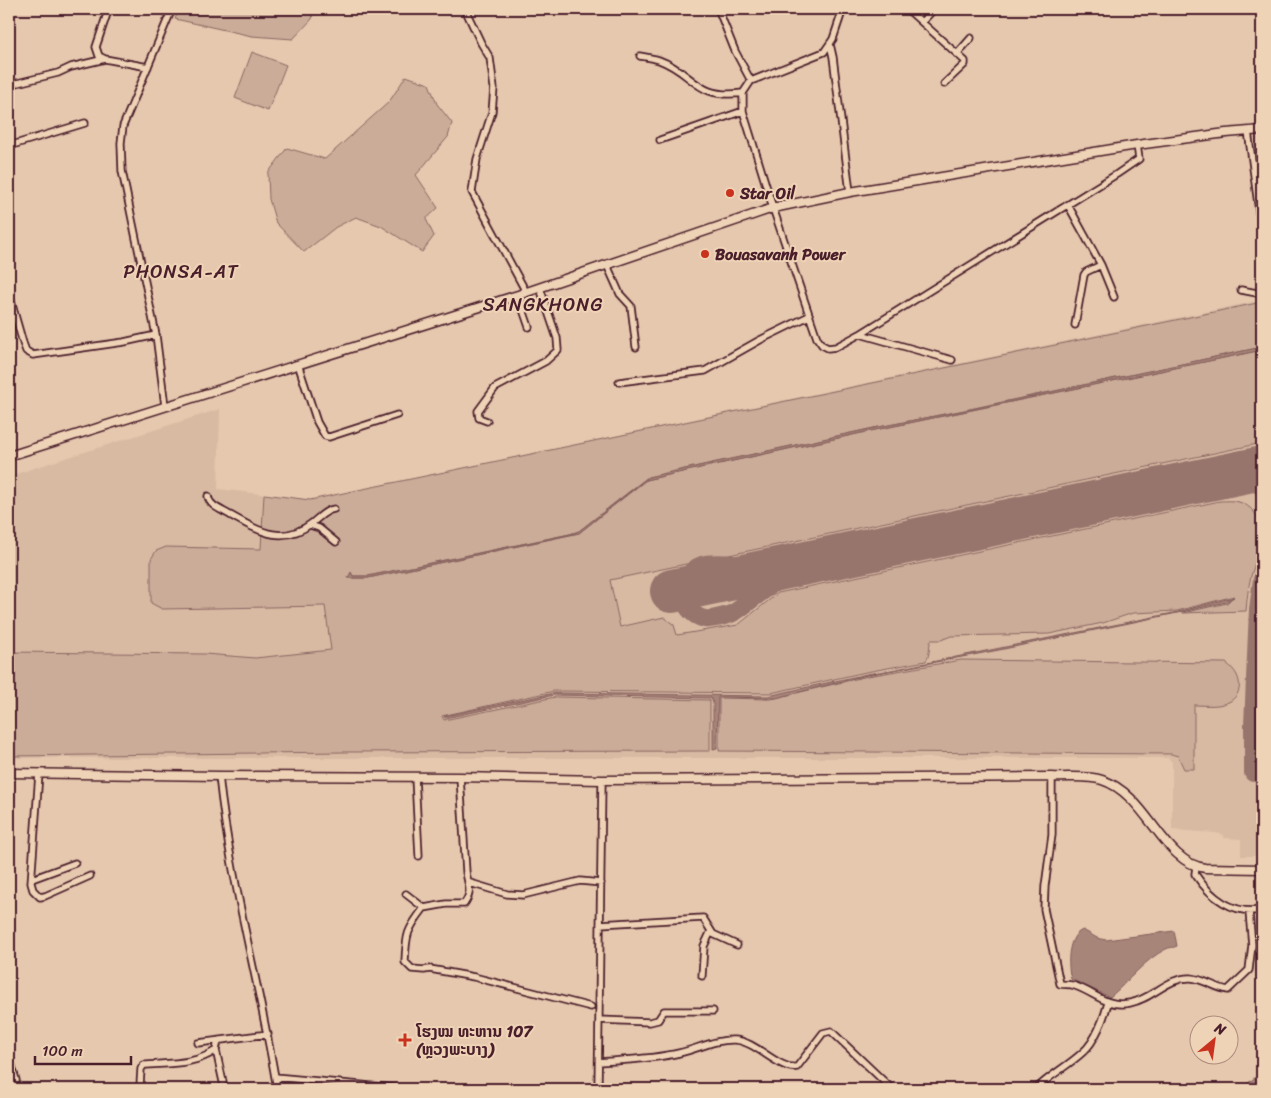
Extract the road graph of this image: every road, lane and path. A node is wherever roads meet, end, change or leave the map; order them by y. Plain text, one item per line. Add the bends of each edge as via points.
1 (108, 9) edge
2 (172, 9) edge
3 (465, 9) edge
4 (716, 9) edge
5 (843, 9) edge
6 (907, 9) edge
7 (934, 9) edge
8 (922, 22) junction
9 (971, 38) dead end
10 (830, 44) junction
11 (957, 54) junction
12 (640, 56) dead end
13 (105, 59) junction
14 (148, 67) junction
15 (751, 81) junction
16 (944, 84) dead end
17 (9, 85) edge
18 (743, 93) junction
19 (743, 111) junction
20 (85, 123) dead end
21 (1262, 130) edge
22 (1248, 131) junction
23 (660, 140) dead end
24 (1137, 145) junction
25 (9, 146) edge
26 (850, 192) junction
27 (1068, 205) junction
28 (773, 208) junction
29 (1262, 234) edge
30 (607, 265) junction
31 (1101, 265) junction
32 (540, 288) junction
33 (1241, 290) dead end
34 (1262, 290) edge
35 (9, 294) edge
36 (522, 294) junction
37 (1114, 297) dead end
38 (809, 316) junction
39 (1075, 325) dead end
40 (529, 327) dead end
41 (156, 334) junction
42 (860, 334) junction
43 (636, 347) dead end
44 (952, 360) dead end
45 (298, 364) junction
46 (619, 382) dead end
47 (165, 406) junction
48 (397, 415) dead end
49 (487, 421) dead end
50 (9, 456) edge
51 (208, 496) dead end
52 (334, 509) dead end
53 (310, 525) junction
54 (336, 542) dead end
55 (9, 773) edge
56 (39, 774) junction
57 (218, 776) junction
58 (415, 777) junction
59 (460, 777) junction
60 (1052, 777) junction
61 (602, 780) junction
62 (419, 856) dead end
63 (75, 863) dead end
64 (1196, 867) junction
65 (1262, 869) edge
66 (90, 876) dead end
67 (32, 879) junction
68 (470, 883) junction
69 (601, 883) junction
70 (406, 894) dead end
71 (424, 908) junction
72 (1262, 910) edge
73 (1249, 912) junction
74 (600, 924) junction
75 (711, 931) junction
76 (737, 944) dead end
77 (702, 976) dead end
78 (1108, 1003) junction
79 (591, 1007) dead end
80 (713, 1011) dead end
81 (599, 1020) junction
82 (268, 1034) junction
83 (218, 1041) junction
84 (198, 1043) dead end
85 (216, 1050) junction
86 (9, 1056) edge
87 (599, 1062) junction
88 (275, 1077) junction
89 (223, 1082) dead end
90 (140, 1085) dead end
91 (16, 1089) edge
92 (277, 1089) edge
93 (402, 1089) edge
94 (598, 1089) edge
95 (892, 1089) edge
96 (1036, 1089) edge

1 - 13 street via 96,47 99,56
2 - 14 street
3 - 36 street via 490,58 494,88 492,112 477,159 472,192
4 - 15 street
5 - 10 street
6 - 8 street
7 - 8 street
8 - 11 street
9 - 11 street
10 - 15 street via 818,55
10 - 26 street
11 - 16 street via 965,64
12 - 18 street via 659,60 696,85 717,94
13 - 14 street
13 - 17 street
14 - 41 street via 123,126 121,143 122,171
15 - 18 street
18 - 19 street
19 - 23 street
19 - 28 street
20 - 25 street
21 - 22 main road
22 - 24 main road
22 - 29 street
24 - 26 main road
24 - 27 street via 1139,159
26 - 28 main road
27 - 31 street
27 - 42 street
28 - 30 main road
28 - 38 street
30 - 32 main road
30 - 43 street via 620,294 631,306
31 - 37 street
31 - 39 street via 1084,275
32 - 36 main road
32 - 49 street via 558,350 546,361 495,388 478,411 479,418
33 - 34 street via 1257,293
35 - 41 street via 26,351 32,355 124,342
36 - 40 street
36 - 45 main road
38 - 42 street via 817,338 828,348
38 - 46 street via 705,371
41 - 47 street
42 - 44 street
45 - 47 main road
45 - 48 street via 317,422 325,436
47 - 50 main road
51 - 53 street via 215,506 273,535 285,536
52 - 53 street
53 - 54 street
55 - 56 main road
56 - 57 main road
56 - 67 street
57 - 58 main road
57 - 82 street via 223,815
58 - 59 main road
58 - 62 street
59 - 61 main road
59 - 68 street via 466,872
60 - 61 main road
60 - 64 main road via 1097,778 1119,788 1135,802 1178,855
60 - 78 street via 1052,836 1044,908 1059,982
61 - 69 street
63 - 67 street
64 - 65 main road
64 - 73 street via 1195,874 1204,888 1233,907
66 - 67 street via 40,897 31,886
68 - 69 street via 524,896 580,881
68 - 71 street via 464,904
69 - 74 street
70 - 71 street
71 - 79 street via 409,928 406,943 406,962 412,969 474,977
72 - 73 street
73 - 78 street via 1250,970 1229,989 1191,978 1175,980 1130,1003
74 - 75 street via 701,917
74 - 81 street
75 - 76 street
75 - 77 street via 704,946
78 - 96 street via 1102,1023 1084,1052
80 - 81 street via 664,1011 658,1020 650,1022
81 - 87 street
82 - 83 street
82 - 88 street
83 - 84 street
83 - 85 street
85 - 89 street
85 - 90 street via 203,1058 186,1062 144,1065
86 - 91 street
87 - 94 street
87 - 95 street via 680,1053 714,1042 735,1040 750,1044 794,1068 822,1033 831,1031
88 - 92 street
88 - 93 street

